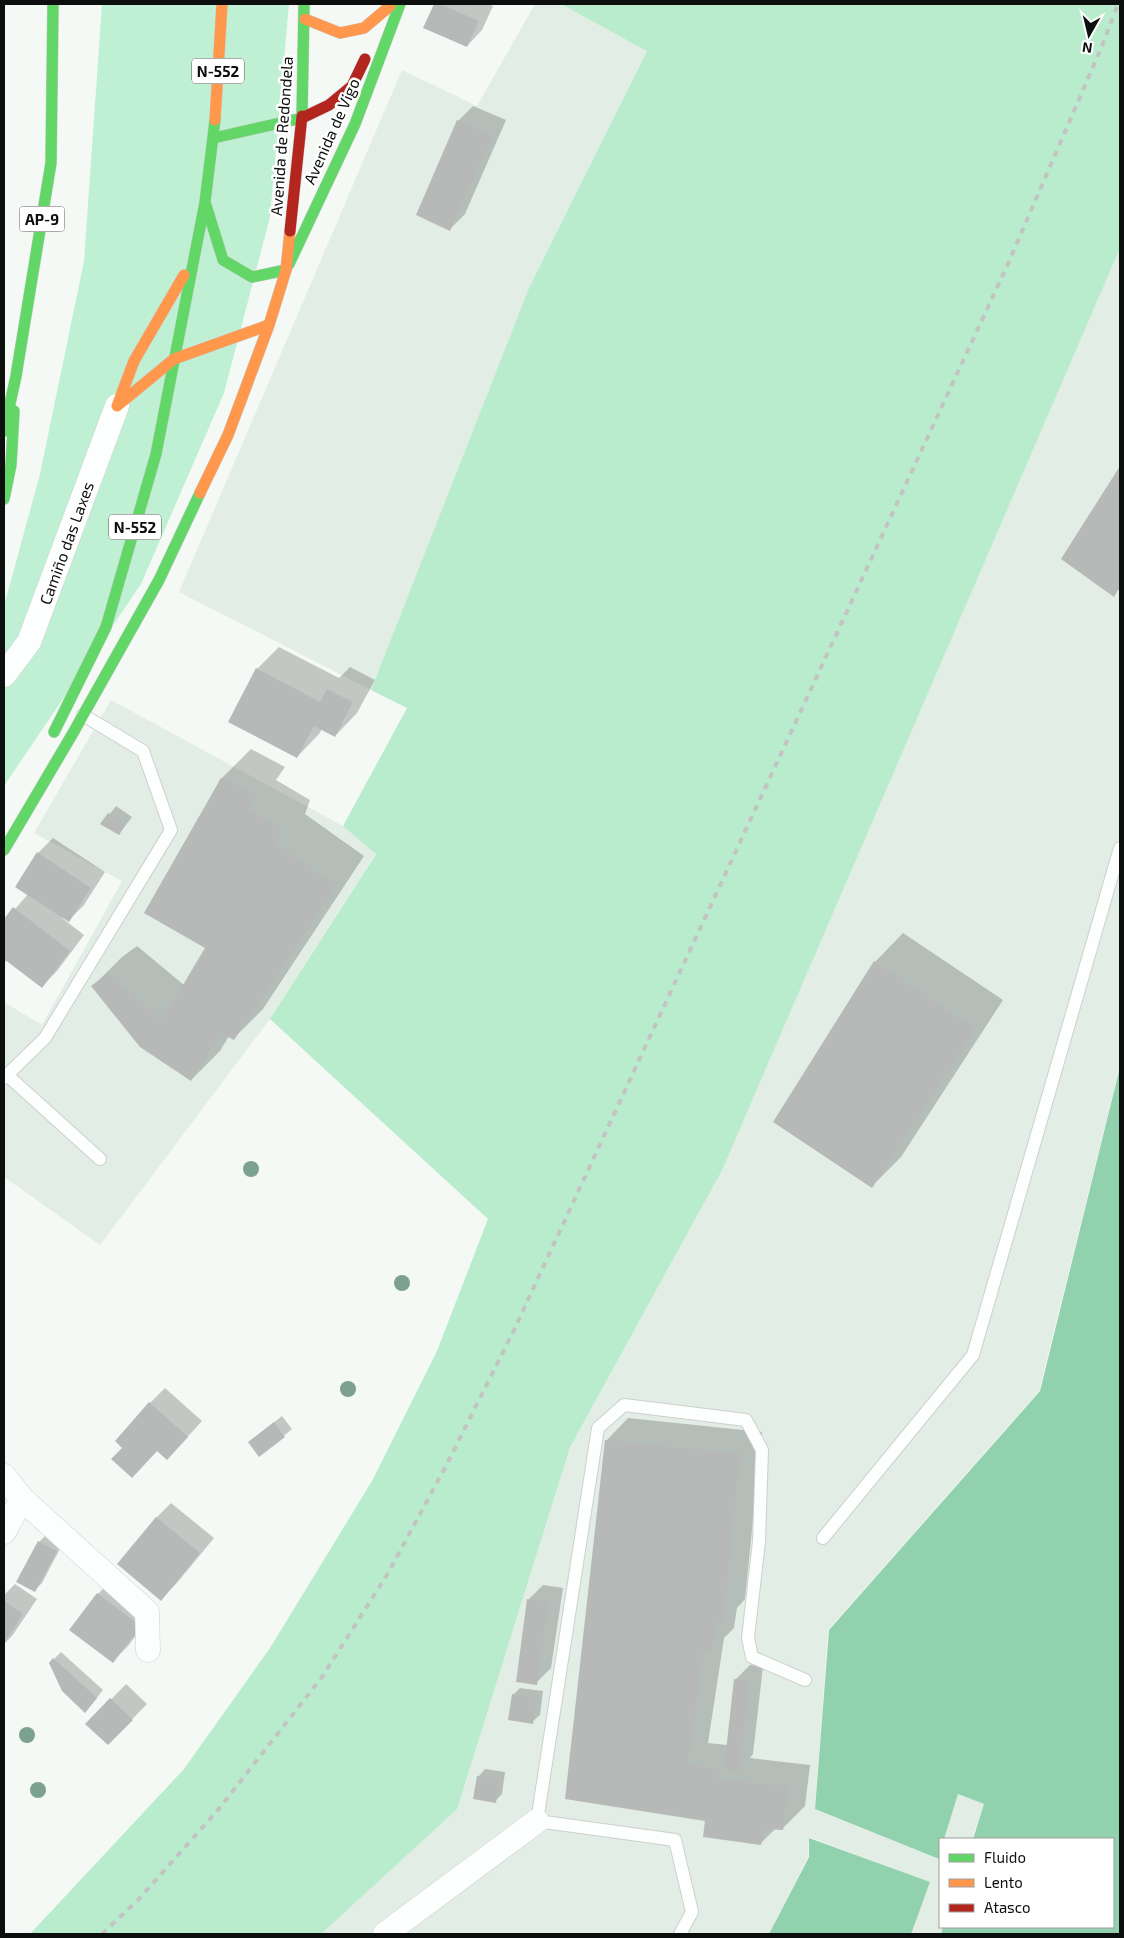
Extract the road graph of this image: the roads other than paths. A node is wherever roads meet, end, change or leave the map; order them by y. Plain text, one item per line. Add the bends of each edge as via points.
1 (53, 4) edge
2 (222, 4) edge
3 (304, 4) edge
4 (394, 5) edge
5 (305, 19) junction
6 (302, 118) junction
7 (214, 138) junction
8 (205, 202) junction
9 (193, 259) junction
10 (286, 270) junction
11 (269, 325) junction
12 (174, 359) junction
13 (16, 376) junction
14 (117, 406) junction
15 (4, 431) edge
16 (4, 499) edge
17 (4, 675) edge
18 (83, 715) junction
19 (48, 743) dead end
20 (17, 805) dead end
21 (4, 832) edge
22 (1120, 848) edge
23 (4, 850) edge
24 (6, 1076) edge
25 (100, 1159) dead end
26 (4, 1476) edge
27 (22, 1499) junction
28 (4, 1532) edge
29 (823, 1538) dead end
30 (148, 1650) dead end
31 (805, 1680) dead end
32 (536, 1821) junction
33 (385, 1934) edge
34 (680, 1934) edge

1 - 13 main road, AP-9 via 50,163
2 - 7 main road, N-552
3 - 5 main road, Avenida de Redondela / N-552
4 - 5 main road via 364,28 340,33
4 - 6 main road, Avenida de Vigo via 352,86 328,105
4 - 10 main road, Avenida de Vigo via 355,124
5 - 6 main road, Avenida de Redondela / N-552
6 - 7 main road, Avenida de Vigo
6 - 10 main road, Avenida de Redondela / N-552
7 - 8 main road, N-552
8 - 9 main road, N-552
8 - 10 main road via 223,260 252,277
9 - 12 main road, N-552
9 - 14 main road via 134,361
10 - 11 main road, N-552
11 - 12 main road
11 - 18 main road, N-552 via 228,436 159,580
12 - 14 main road
12 - 19 main road, N-552 via 156,454 106,628
13 - 15 main road, AP-9
13 - 16 main road via 11,465
14 - 17 street, Camiño das Laxes via 29,642
18 - 23 main road, N-552
18 - 24 lane via 143,751 171,830 45,1038
20 - 21 main road
22 - 29 lane via 973,1355
24 - 25 lane
26 - 27 street
27 - 28 street
27 - 30 street via 147,1612
31 - 32 lane via 752,1657 748,1638 759,1541 762,1450 746,1420 624,1405 598,1428
32 - 33 street
32 - 34 lane via 675,1840 692,1912

